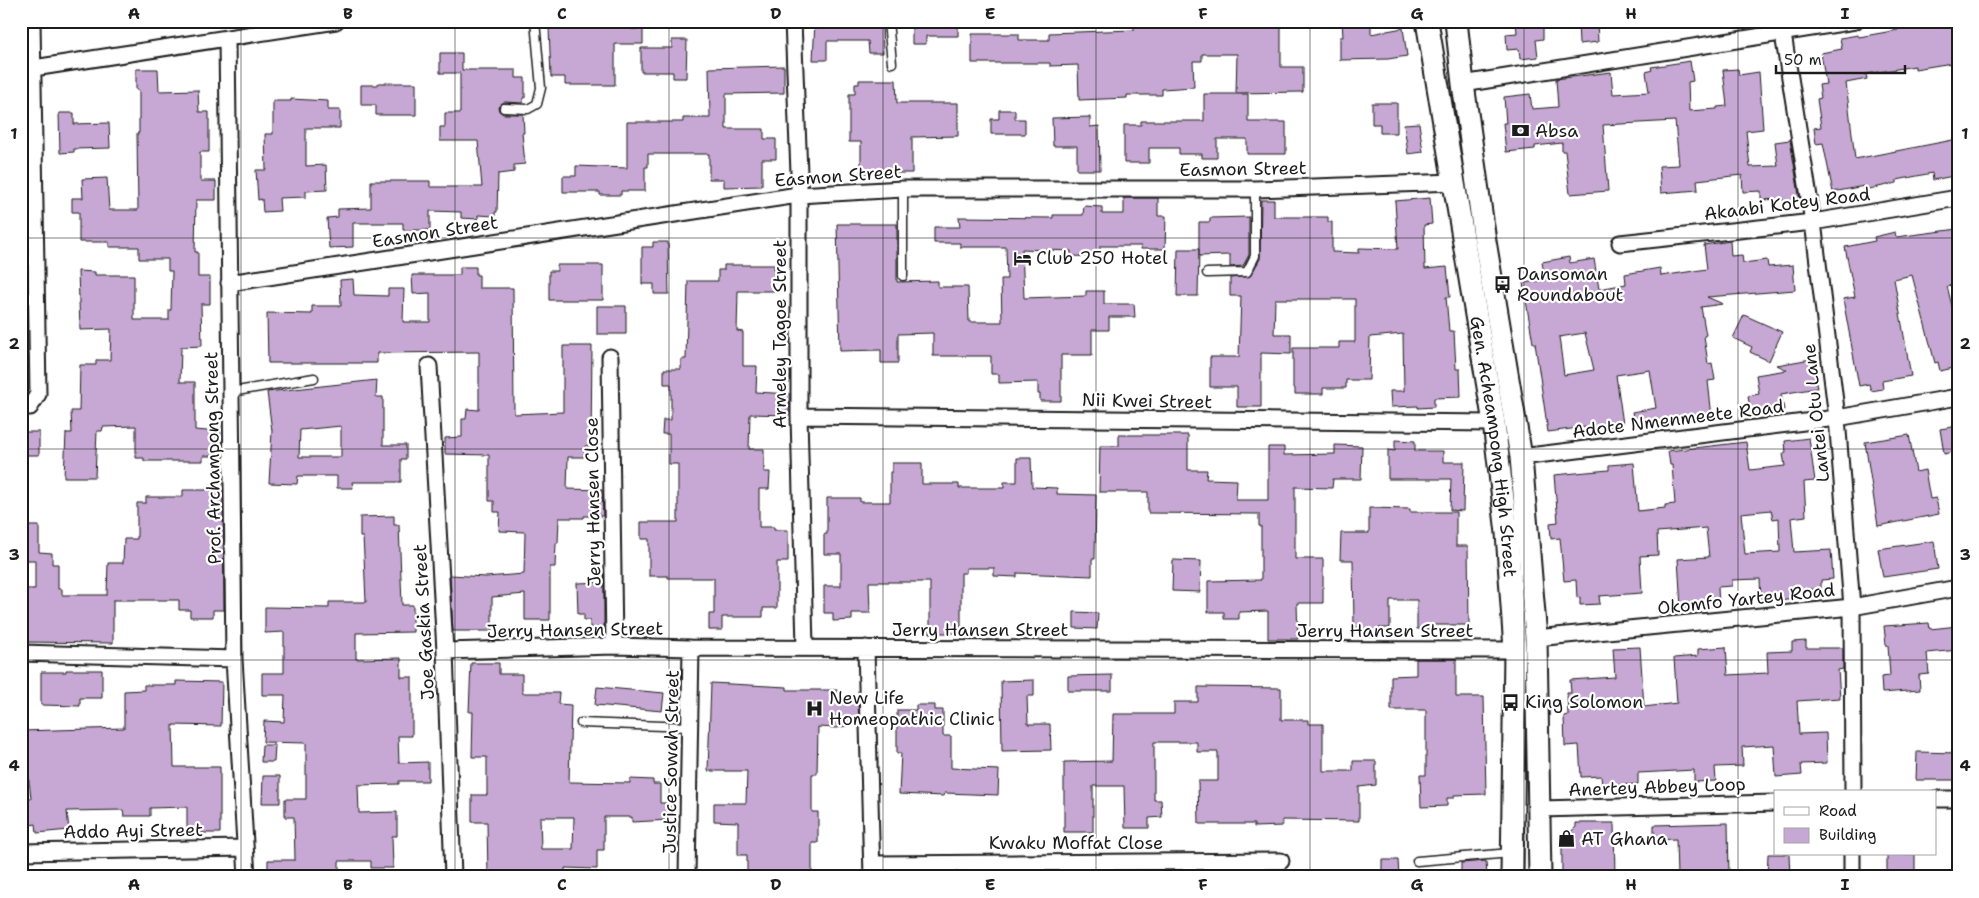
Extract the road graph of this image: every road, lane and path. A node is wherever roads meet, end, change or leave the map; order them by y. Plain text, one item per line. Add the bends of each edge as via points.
1 (32, 21) edge
2 (336, 21) edge
3 (535, 21) edge
4 (793, 21) edge
5 (888, 21) edge
6 (1427, 21) edge
7 (1456, 21) edge
8 (1855, 21) edge
9 (260, 27) edge
10 (1783, 34) junction
11 (227, 38) junction
12 (892, 62) dead end
13 (27, 69) edge
14 (1463, 84) junction
15 (504, 108) dead end
16 (1455, 182) junction
17 (903, 189) junction
18 (1255, 189) junction
19 (798, 195) junction
20 (1958, 198) edge
21 (1813, 222) junction
22 (1620, 243) dead end
23 (1207, 273) dead end
24 (903, 276) dead end
25 (29, 277) edge
26 (229, 283) junction
27 (610, 357) dead end
28 (429, 366) dead end
29 (314, 378) dead end
30 (231, 392) junction
31 (1958, 397) edge
32 (21, 407) edge
33 (800, 416) junction
34 (1837, 418) junction
35 (1494, 423) junction
36 (1520, 457) junction
37 (1958, 588) edge
38 (1852, 607) junction
39 (1536, 638) junction
40 (614, 646) junction
41 (805, 647) junction
42 (692, 648) junction
43 (866, 648) junction
44 (1515, 650) junction
45 (445, 651) junction
46 (21, 652) edge
47 (234, 659) junction
48 (581, 723) dead end
49 (690, 727) junction
50 (1853, 790) edge
51 (1936, 799) edge
52 (1958, 799) edge
53 (1774, 803) edge
54 (1540, 809) junction
55 (245, 848) junction
56 (21, 852) edge
57 (1512, 853) junction
58 (1852, 856) edge
59 (1281, 860) dead end
60 (1417, 860) dead end
61 (872, 870) edge
62 (246, 877) edge
63 (453, 877) edge
64 (688, 877) edge
65 (1512, 877) edge
66 (1540, 877) edge
67 (1852, 877) edge

1 - 13 street
2 - 9 street
3 - 15 lane via 541,88 537,104 528,109
4 - 19 street, Armeley Tagoe Street
5 - 12 lane
6 - 16 main road, Gen. Acheampong High Street
7 - 14 main road, Gen. Acheampong High Street
8 - 10 street
9 - 11 street
10 - 14 street
10 - 21 street, Lantei Otu Lane
11 - 13 street
11 - 26 street, Prof. Archampong Street
13 - 25 street
14 - 36 main road, Gen. Acheampong High Street
16 - 18 street, Easmon Street
16 - 35 main road, Gen. Acheampong High Street
17 - 18 street, Easmon Street
17 - 19 street, Easmon Street
17 - 24 lane
18 - 23 lane via 1255,256 1251,266 1247,272
19 - 26 street, Easmon Street
19 - 33 street, Armeley Tagoe Street
20 - 21 street, Akaabi Kotey Road
21 - 22 street, Akaabi Kotey Road
21 - 34 street, Lantei Otu Lane
25 - 32 street via 38,394 30,407
26 - 30 street, Prof. Archampong Street
27 - 40 street, Jerry Hansen Close
28 - 45 street, Joe Gaskia Street
29 - 30 lane
30 - 47 street, Prof. Archampong Street
31 - 34 street, Adote Nmenmeete Road
33 - 35 street, Nii Kwei Street
33 - 41 street, Armeley Tagoe Street
34 - 36 street, Adote Nmenmeete Road
34 - 38 street, Lantei Otu Lane
35 - 44 main road, Gen. Acheampong High Street via 1507,533
36 - 39 main road, Gen. Acheampong High Street
37 - 38 street, Okomfo Yartey Road
38 - 39 street, Okomfo Yartey Road
38 - 50 street, Lantei Otu Lane
39 - 54 main road, Gen. Acheampong High Street
40 - 42 street, Jerry Hansen Street
40 - 45 street, Jerry Hansen Street
41 - 42 street, Jerry Hansen Street
41 - 43 street, Jerry Hansen Street
42 - 49 street, Justice Sowah Street
43 - 44 street, Jerry Hansen Street
43 - 61 street
44 - 57 main road, Gen. Acheampong High Street
45 - 63 street, Joe Gaskia Street
46 - 47 street
47 - 55 street, Prof. Archampong Street
48 - 49 lane
49 - 64 street, Justice Sowah Street
51 - 52 street
53 - 54 street, Anertey Abbey Loop
54 - 66 main road, Gen. Acheampong High Street
55 - 56 street, Addo Ayi Street
55 - 62 street, Prof. Archampong Street
57 - 60 lane
57 - 65 main road, Gen. Acheampong High Street
58 - 67 street
59 - 61 street, Kwaku Moffat Close

